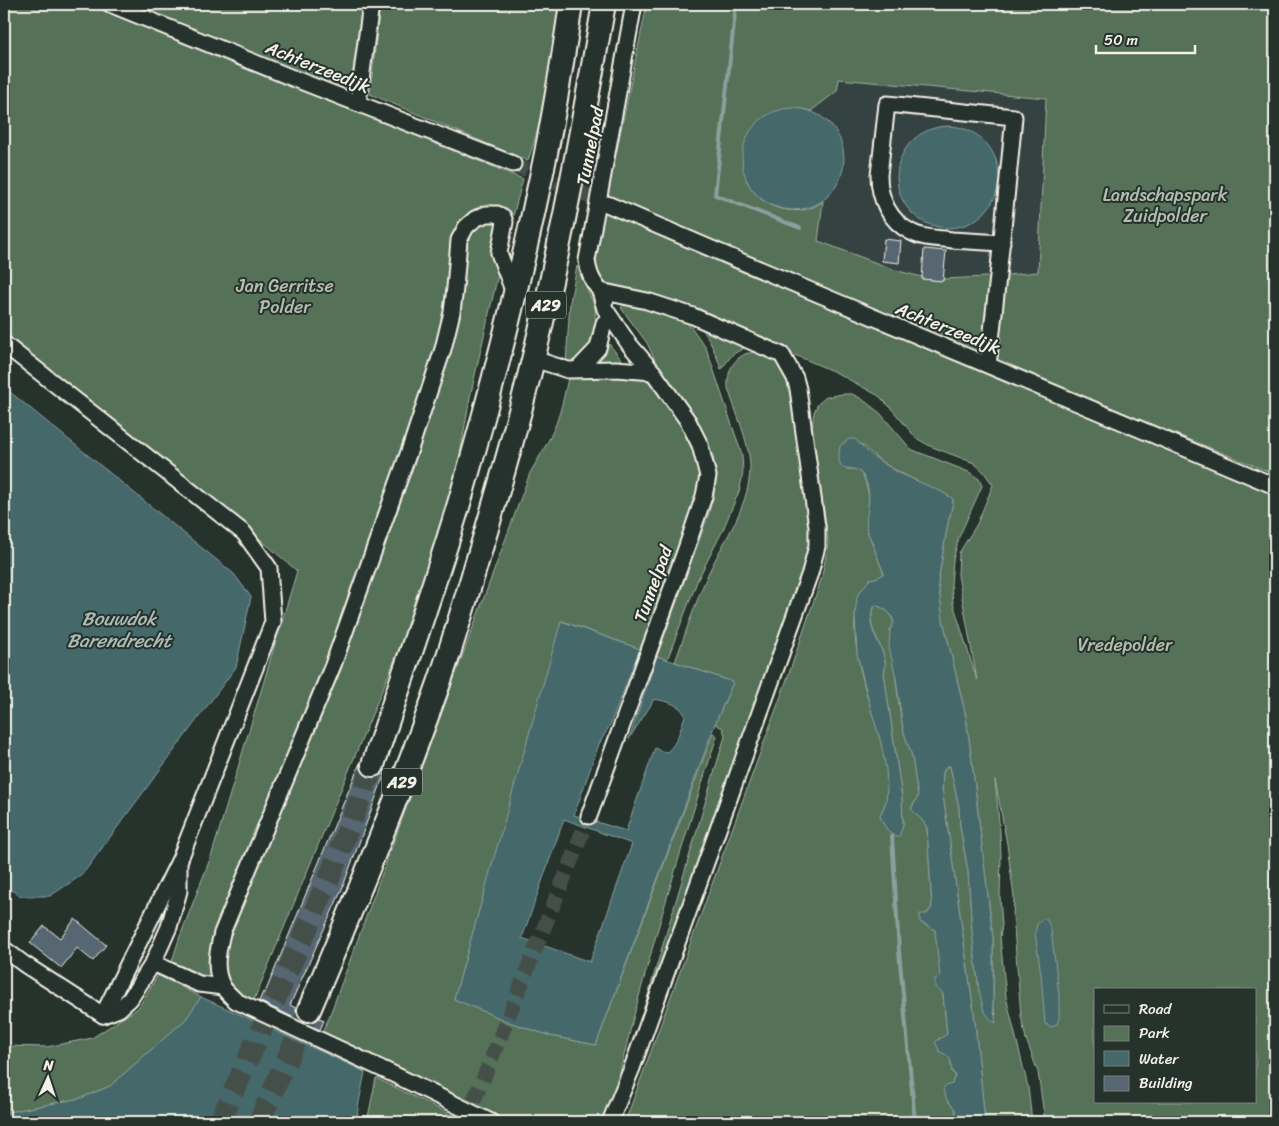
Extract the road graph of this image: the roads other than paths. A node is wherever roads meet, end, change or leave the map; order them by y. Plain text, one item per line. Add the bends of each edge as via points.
1 (110, 4) edge
2 (371, 4) edge
3 (571, 4) edge
4 (604, 4) edge
5 (634, 4) edge
6 (358, 103) junction
7 (513, 164) tunnel mouth
8 (607, 204) tunnel mouth
9 (1002, 243) junction
10 (600, 291) junction
11 (514, 293) junction
12 (604, 316) junction
13 (4, 344) edge
14 (534, 359) junction
15 (988, 365) junction
16 (578, 369) junction
17 (653, 372) junction
18 (1275, 486) edge
19 (372, 765) tunnel mouth
20 (589, 816) tunnel mouth
21 (180, 859) junction
22 (4, 949) edge
23 (153, 963) junction
24 (223, 987) junction
25 (309, 1010) tunnel mouth
26 (103, 1015) junction
27 (491, 1122) edge
28 (610, 1122) edge

1 - 6 street, Achterzeedijk
2 - 6 street
3 - 11 highway, A29 via 544,162
4 - 14 highway, A29 via 575,166
5 - 10 street, Tunnelpad via 586,260 591,279
6 - 7 street, Achterzeedijk
8 - 15 street, Achterzeedijk
9 - 9 street via 1014,117 887,104 879,186 884,205 890,213 910,232 920,236
9 - 15 street
10 - 12 street, Tunnelpad
10 - 17 street, Tunnelpad via 639,343
10 - 28 street via 647,301 693,316 782,355 798,389 817,527 817,546 810,573
11 - 19 highway, A29 via 462,492
11 - 24 street via 499,253 505,222 497,214 486,214 466,227 459,240 452,312 408,455 333,665 222,933 217,971
12 - 16 street via 598,348
12 - 17 street, Tunnelpad
13 - 21 street via 244,533 269,568 273,622
14 - 16 street via 568,370
14 - 25 highway, A29 via 491,518 439,683 382,836
15 - 18 street, Achterzeedijk
16 - 17 street via 616,368
17 - 20 street, Tunnelpad via 694,431 706,467 707,485
21 - 23 street via 172,918
21 - 26 street
22 - 26 street
23 - 24 street via 199,984
23 - 26 street via 130,999 119,1009
24 - 27 street via 236,1001

